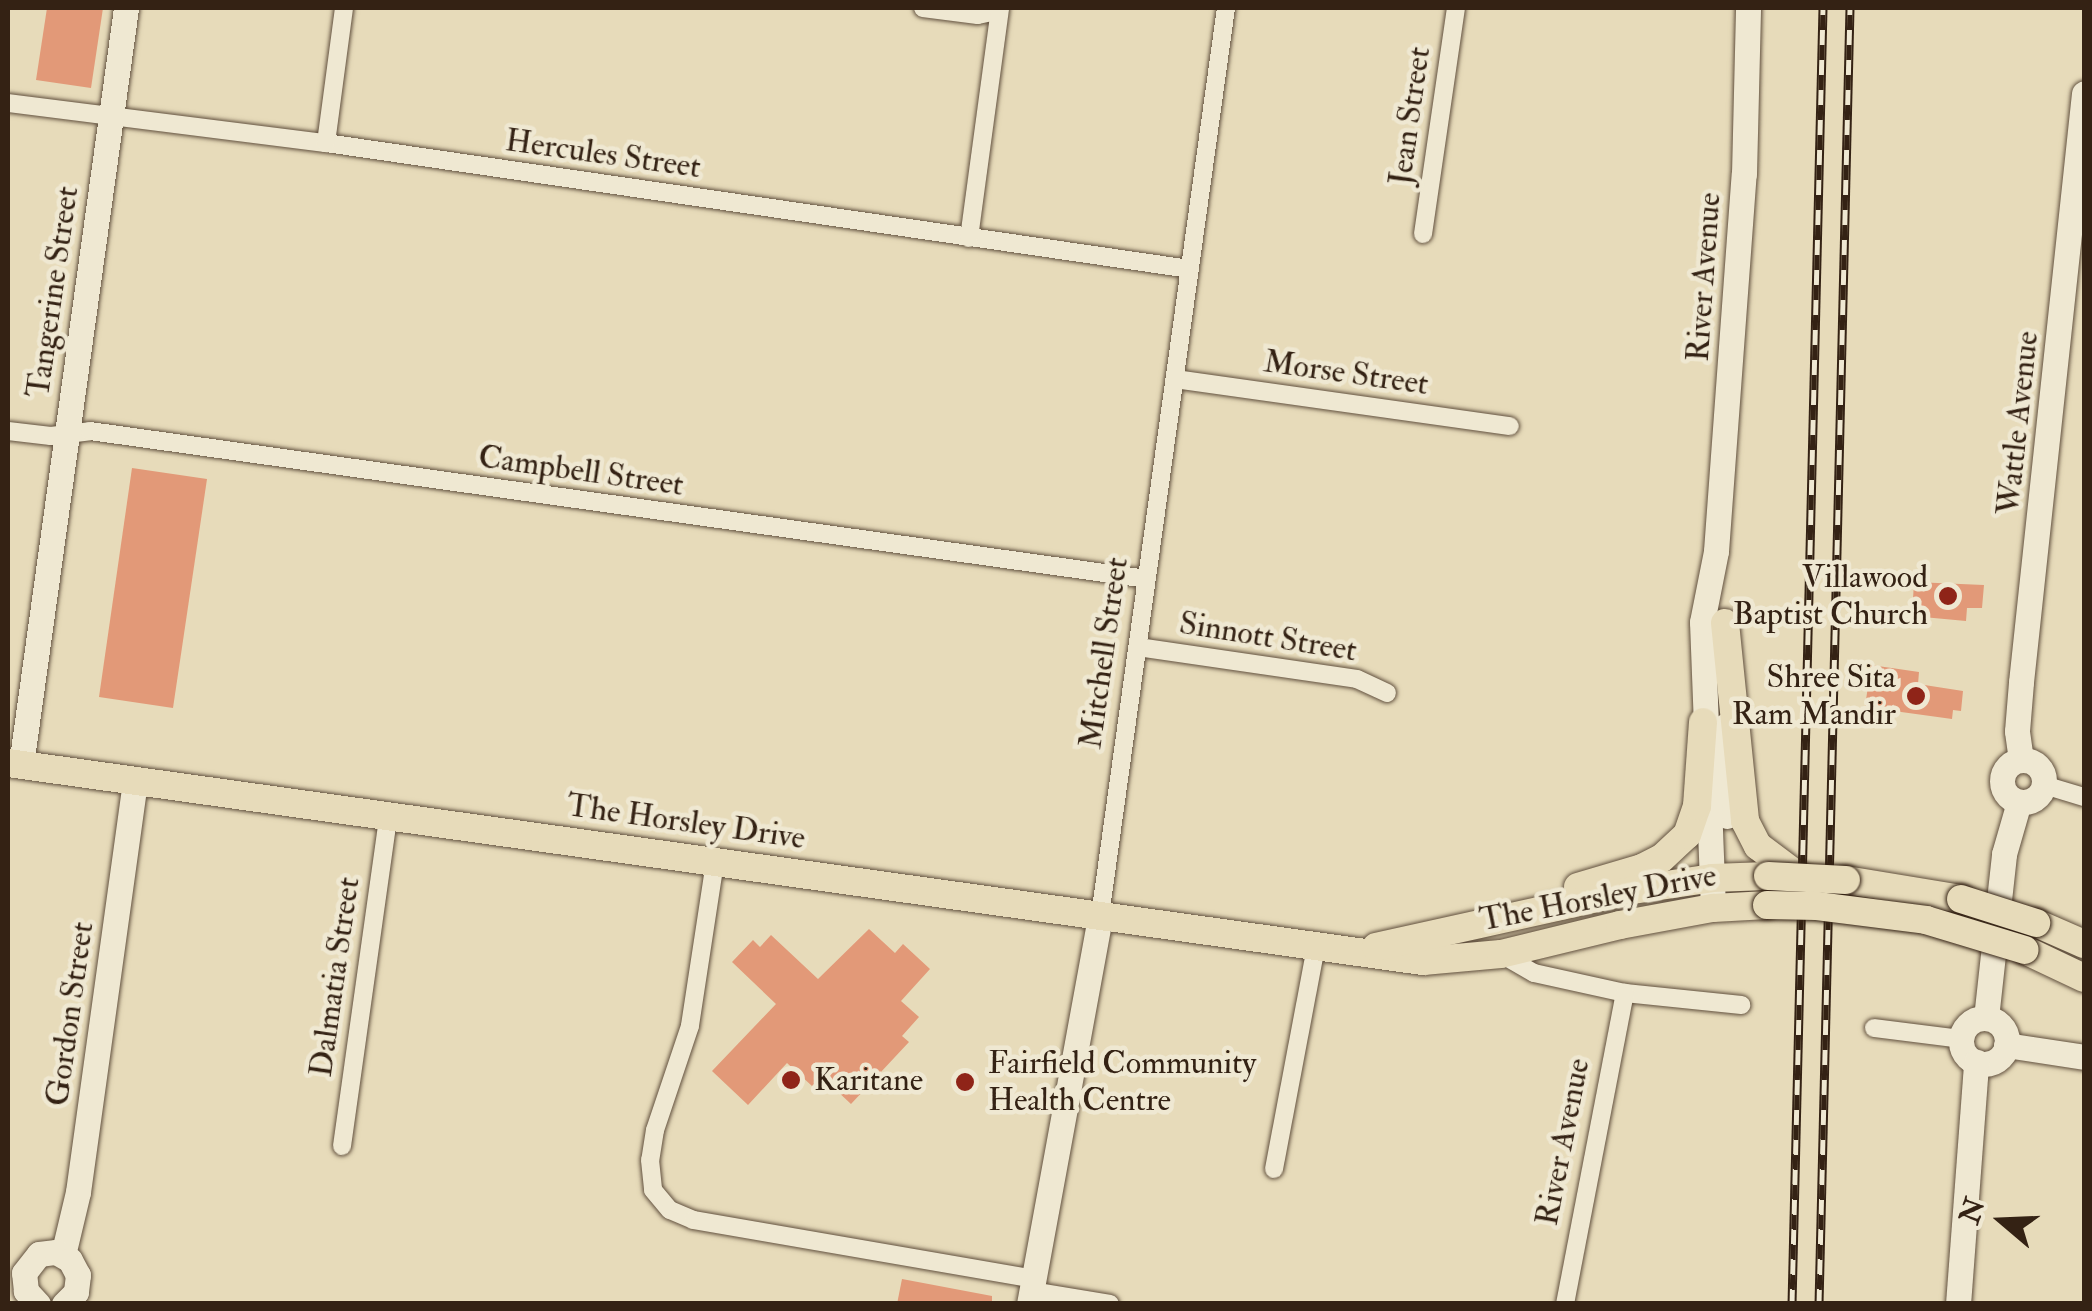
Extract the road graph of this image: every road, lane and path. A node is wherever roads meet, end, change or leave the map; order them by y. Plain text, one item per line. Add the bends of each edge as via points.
1 (126, 8) edge
2 (344, 8) edge
3 (923, 8) edge
4 (1226, 8) edge
5 (1456, 8) edge
6 (1748, 8) edge
7 (998, 9) edge
8 (2084, 93) edge
9 (8, 103) edge
10 (110, 117) junction
11 (326, 143) junction
12 (1423, 234) dead end
13 (969, 238) junction
14 (1190, 269) junction
15 (1175, 380) junction
16 (1510, 426) dead end
17 (8, 431) edge
18 (65, 435) junction
19 (1716, 552) junction
20 (1147, 579) junction
21 (1725, 622) junction
22 (1138, 647) junction
23 (1387, 693) dead end
24 (1703, 722) junction
25 (2021, 760) junction
26 (14, 764) edge
27 (135, 781) junction
28 (2044, 785) junction
29 (2084, 797) edge
30 (2019, 802) junction
31 (388, 817) junction
32 (715, 862) junction
33 (1769, 866) junction
34 (1721, 877) junction
35 (1722, 907) junction
36 (1100, 916) junction
37 (1524, 916) junction
38 (2084, 944) edge
39 (1316, 947) junction
40 (1355, 952) junction
41 (1500, 954) junction
42 (2084, 978) edge
43 (1624, 992) junction
44 (1741, 1005) dead end
45 (1986, 1018) junction
46 (1874, 1028) dead end
47 (1961, 1040) junction
48 (2006, 1045) junction
49 (2084, 1058) edge
50 (1976, 1062) junction
51 (342, 1146) dead end
52 (1274, 1169) dead end
53 (63, 1254) junction
54 (16, 1274) edge
55 (1031, 1291) edge
56 (79, 1300) edge
57 (38, 1304) edge
58 (1110, 1304) edge
59 (1566, 1304) edge
60 (1958, 1304) edge

1 - 10 street, Tangerine Street
2 - 11 street
3 - 7 street via 978,16
4 - 14 street, Mitchell Street
5 - 12 street, Jean Street
6 - 19 street, River Avenue via 1744,174
7 - 13 street
8 - 25 street, Wattle Avenue via 2021,682
9 - 10 street, Hercules Street
10 - 11 street, Hercules Street
10 - 18 street, Tangerine Street
11 - 13 street, Hercules Street
13 - 14 street, Hercules Street
14 - 15 street, Mitchell Street
15 - 16 street, Morse Street
15 - 20 street, Mitchell Street
17 - 18 street, Campbell Street
18 - 20 street, Campbell Street via 90,432
18 - 26 street, Tangerine Street
19 - 21 street, River Avenue
19 - 24 street, River Avenue via 1702,622
20 - 22 street, Mitchell Street
21 - 33 main road via 1744,822
21 - 34 street, River Avenue
22 - 23 street, Sinnott Street via 1357,679
22 - 36 street, Mitchell Street
24 - 34 street, River Avenue
24 - 37 main road via 1696,816 1680,844 1642,868 1556,895
25 - 28 street via 2039,767
25 - 30 street via 2002,777 2004,790
26 - 27 main road, The Horsley Drive
27 - 31 main road, The Horsley Drive
27 - 53 street, Gordon Street via 78,1192
28 - 29 street
28 - 30 street via 2032,800
30 - 45 street via 2004,854
31 - 32 main road, The Horsley Drive
31 - 51 street, Dalmatia Street
32 - 36 main road, The Horsley Drive
32 - 55 street via 690,1026 654,1130 653,1190 670,1210 694,1220
33 - 34 main road, The Horsley Drive
33 - 38 main road, The Horsley Drive, bridge via 1798,876 1925,891
34 - 35 street, River Avenue
34 - 37 main road, The Horsley Drive
35 - 41 main road, The Horsley Drive
35 - 42 main road, The Horsley Drive, bridge via 1862,910 1926,920 2025,950
36 - 39 main road, The Horsley Drive
36 - 55 street, Mitchell Street
37 - 40 main road, The Horsley Drive
39 - 40 main road, The Horsley Drive
39 - 52 street
40 - 41 main road, The Horsley Drive via 1423,961
41 - 43 street via 1534,973
43 - 44 street
43 - 59 street, River Avenue
45 - 47 street via 1972,1021
45 - 48 street via 2000,1024
46 - 47 street
47 - 50 street
48 - 49 street
48 - 50 street via 1992,1062
50 - 60 street
53 - 54 street via 40,1254
53 - 56 street via 76,1266
54 - 57 street
55 - 58 street

